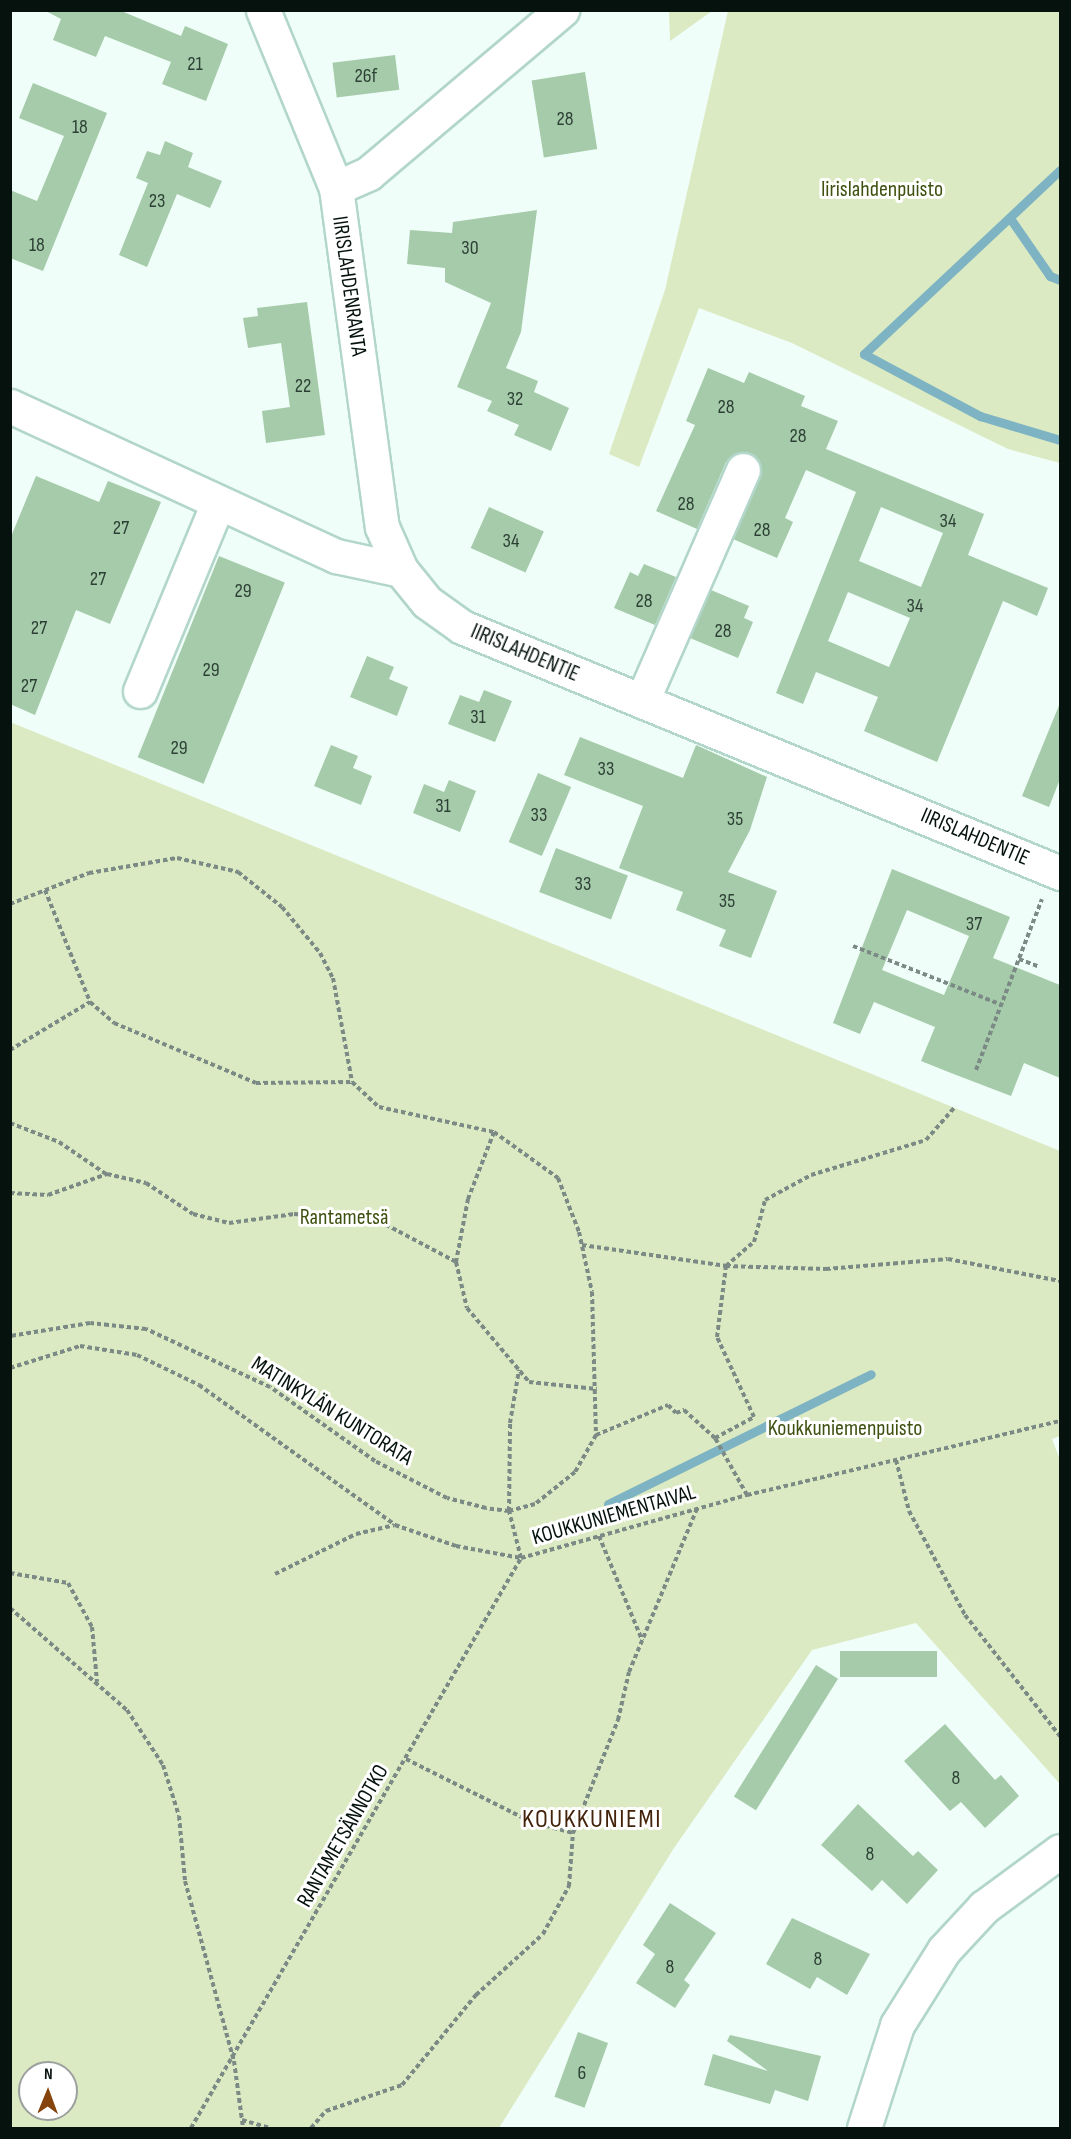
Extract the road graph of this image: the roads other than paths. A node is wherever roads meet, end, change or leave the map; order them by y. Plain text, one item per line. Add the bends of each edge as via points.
1 (263, 10) edge
2 (562, 10) edge
3 (336, 188) junction
4 (10, 406) edge
5 (743, 470) dead end
6 (217, 505) junction
7 (401, 570) junction
8 (140, 691) dead end
9 (642, 701) junction
10 (1057, 871) edge
11 (1060, 1851) edge
12 (864, 2128) edge

1 - 3 street, IIRISLAHDENRANTA
2 - 3 street via 369,173
3 - 7 street, IIRISLAHDENRANTA via 382,526
4 - 6 street
5 - 9 street
6 - 7 street via 336,556
6 - 8 street
7 - 9 street, IIRISLAHDENTIE via 427,602 462,627
9 - 10 street, IIRISLAHDENTIE
11 - 12 street via 984,1907 944,1950 897,2025

